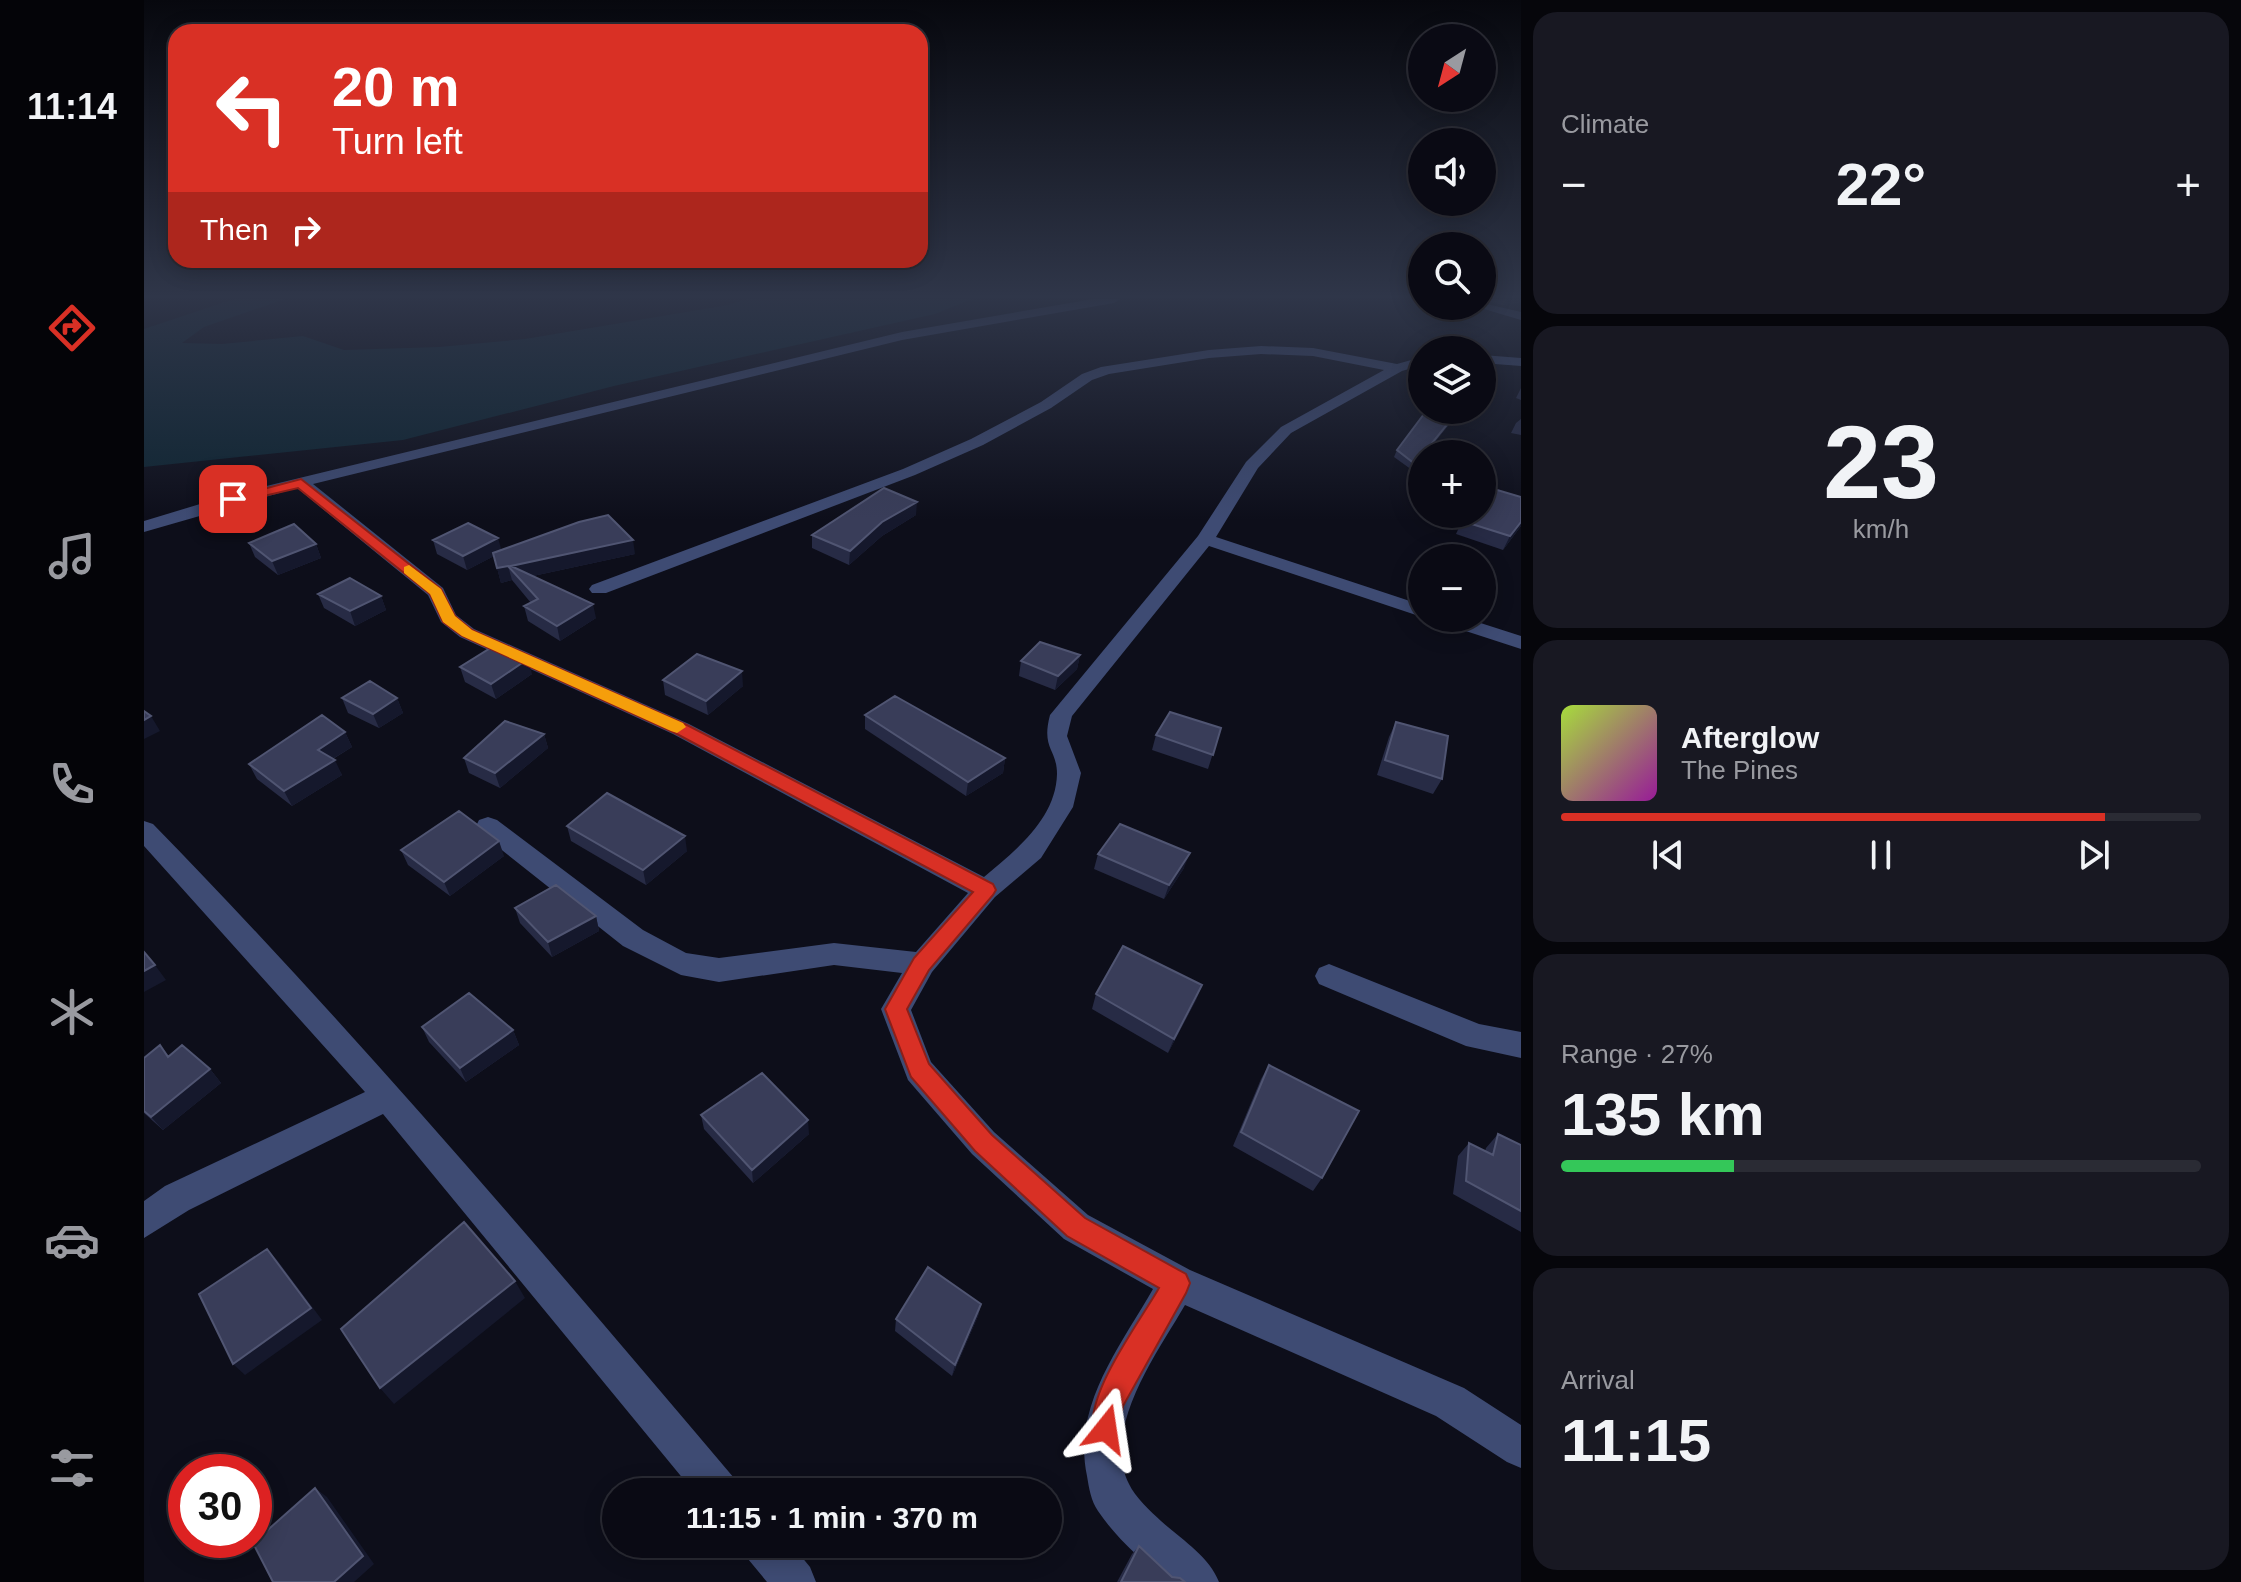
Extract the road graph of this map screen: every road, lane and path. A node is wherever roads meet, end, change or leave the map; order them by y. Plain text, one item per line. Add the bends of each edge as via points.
1 (751, 373) edge
2 (1098, 373) edge
3 (1388, 373) edge
4 (301, 483) junction
5 (144, 527) edge
6 (1205, 539) junction
7 (599, 589) dead end
8 (1408, 606) edge
9 (1488, 632) edge
10 (1521, 643) edge
11 (488, 826) dead end
12 (144, 830) edge
13 (986, 890) junction
14 (922, 964) junction
15 (1329, 976) dead end
16 (1521, 1045) edge
17 (389, 1096) junction
18 (144, 1221) edge
19 (1177, 1283) junction
20 (1521, 1448) edge
21 (708, 1478) edge
22 (775, 1558) edge
23 (795, 1582) edge
24 (1198, 1582) edge

1 - 4 street
2 - 7 street via 977,442 909,472
3 - 6 street via 1286,430 1252,465
4 - 5 street
4 - 13 street via 436,592 448,618 467,633 681,729
6 - 8 street
6 - 13 street via 1061,715 1056,736 1069,773 1061,807 1032,851
9 - 10 street
11 - 14 street via 633,938 681,964 719,970 834,954
12 - 17 street
13 - 14 street
14 - 19 street via 896,1009 919,1070 983,1143 1076,1227
15 - 16 street via 1477,1037
17 - 18 street via 177,1198
17 - 21 street
19 - 20 street via 1450,1402
19 - 24 street via 1109,1403 1102,1455 1111,1495 1143,1533
22 - 23 street

